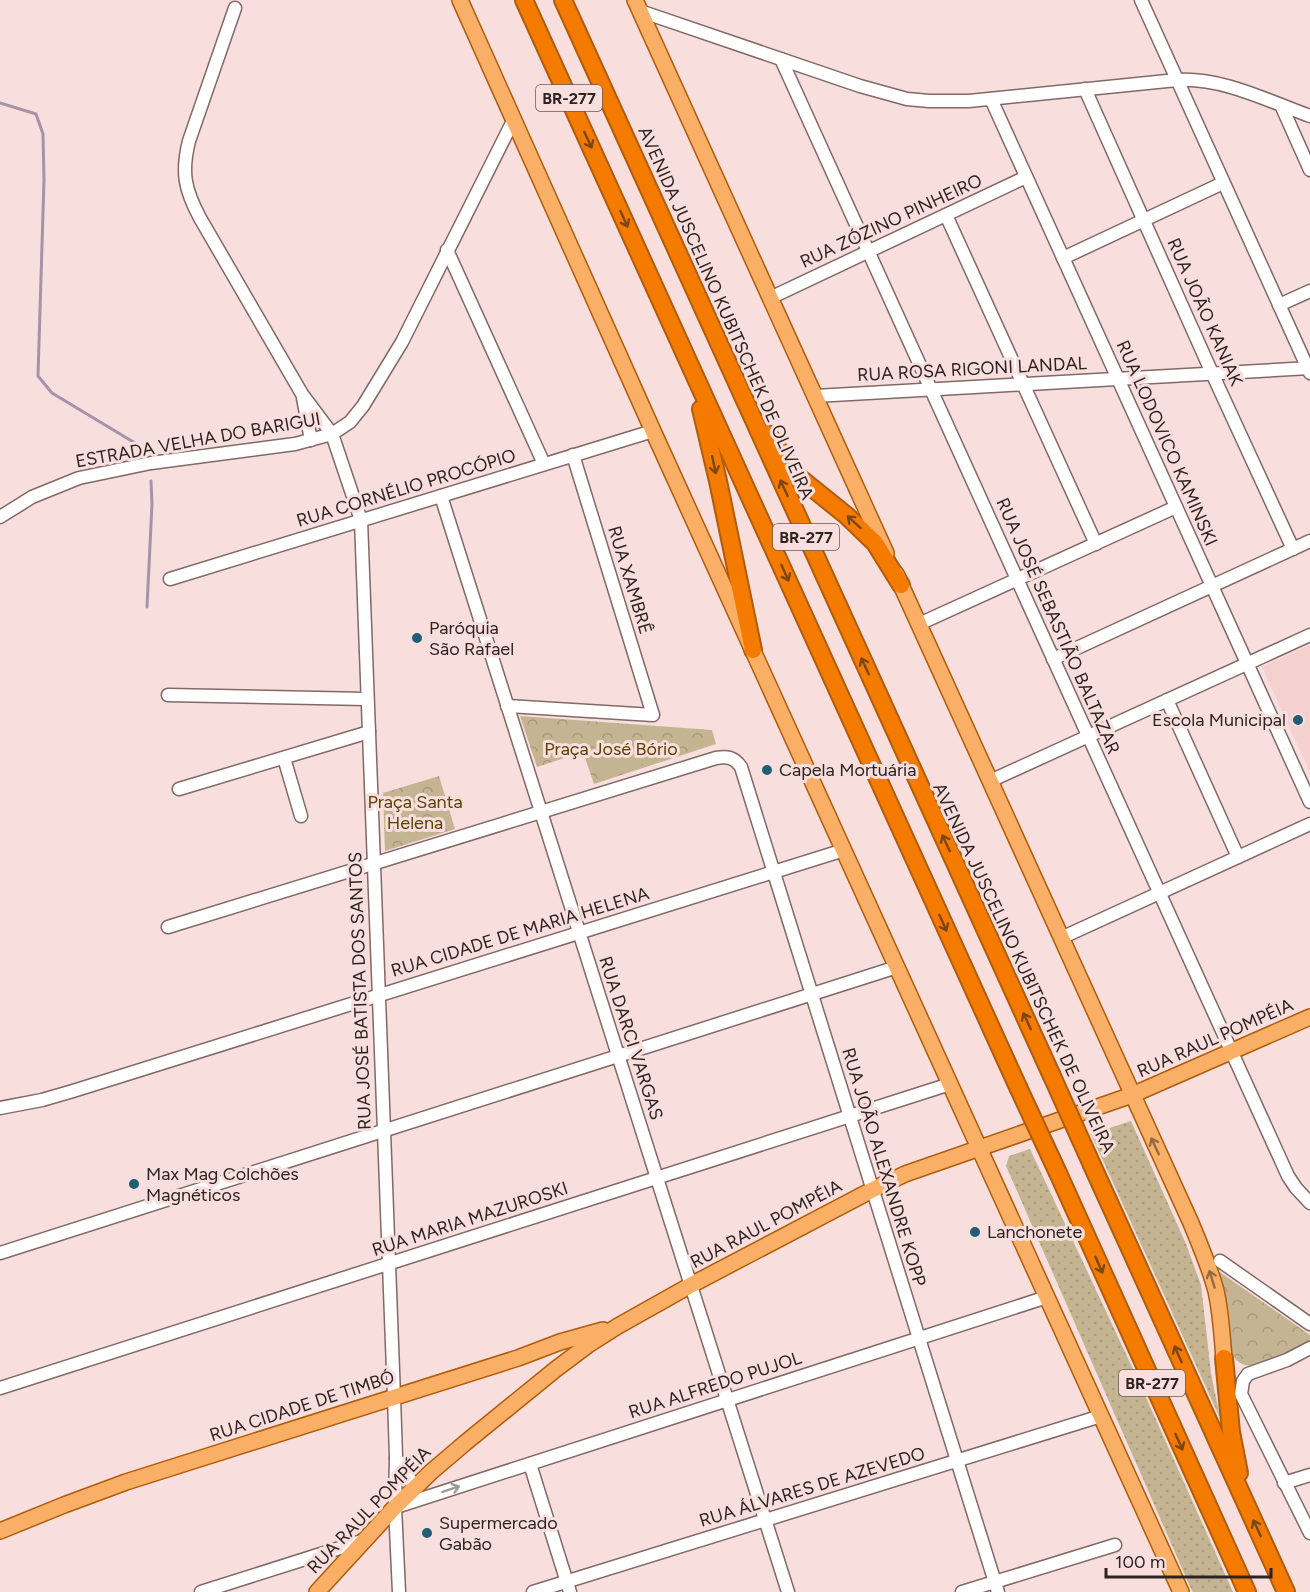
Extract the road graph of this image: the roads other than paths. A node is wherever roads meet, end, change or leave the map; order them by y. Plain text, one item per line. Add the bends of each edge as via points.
1 (460, 0) edge
2 (524, 0) edge
3 (562, 0) edge
4 (1141, 0) edge
5 (637, 6) edge
6 (236, 8) dead end
7 (782, 59) junction
8 (1177, 80) junction
9 (1085, 89) junction
10 (991, 99) junction
11 (1281, 105) junction
12 (1310, 116) edge
13 (514, 120) junction
14 (1310, 170) edge
15 (1026, 177) junction
16 (1223, 183) junction
17 (946, 215) junction
18 (1143, 220) junction
19 (447, 250) junction
20 (868, 252) junction
21 (1063, 258) junction
22 (1310, 291) edge
23 (771, 298) junction
24 (1279, 305) junction
25 (691, 367) junction
26 (1309, 370) edge
27 (1212, 373) junction
28 (1118, 379) junction
29 (1023, 384) junction
30 (931, 389) junction
31 (739, 390) junction
32 (302, 394) junction
33 (815, 396) junction
34 (653, 430) junction
35 (332, 434) junction
36 (311, 440) junction
37 (573, 455) junction
38 (544, 464) junction
39 (441, 496) junction
40 (1176, 507) junction
41 (0, 518) edge
42 (361, 520) junction
43 (1310, 541) edge
44 (1096, 544) junction
45 (1293, 549) junction
46 (170, 579) dead end
47 (1017, 580) junction
48 (901, 585) junction
49 (1212, 586) junction
50 (919, 624) junction
51 (1310, 635) edge
52 (753, 650) junction
53 (1053, 659) junction
54 (1247, 663) junction
55 (168, 695) dead end
56 (368, 699) junction
57 (1167, 700) junction
58 (507, 706) junction
59 (369, 732) junction
60 (1088, 736) junction
61 (284, 758) junction
62 (990, 781) junction
63 (179, 789) dead end
64 (1310, 802) edge
65 (541, 812) junction
66 (301, 816) dead end
67 (1310, 824) edge
68 (843, 850) junction
69 (1238, 857) junction
70 (374, 864) junction
71 (773, 872) junction
72 (1160, 893) junction
73 (168, 927) dead end
74 (579, 933) junction
75 (1061, 938) junction
76 (897, 967) junction
77 (812, 994) junction
78 (378, 995) junction
79 (1310, 1017) edge
80 (1232, 1052) junction
81 (618, 1056) junction
82 (950, 1084) junction
83 (1132, 1095) junction
84 (0, 1108) edge
85 (849, 1116) junction
86 (384, 1131) junction
87 (979, 1148) junction
88 (657, 1178) junction
89 (873, 1190) junction
90 (1310, 1203) edge
91 (0, 1253) edge
92 (1220, 1261) dead end
93 (389, 1264) junction
94 (691, 1286) junction
95 (1047, 1297) junction
96 (1310, 1324) edge
97 (618, 1326) junction
98 (919, 1338) junction
99 (560, 1342) junction
100 (1310, 1348) edge
101 (518, 1358) junction
102 (1224, 1358) joint
103 (560, 1366) junction
104 (0, 1388) edge
105 (394, 1397) junction
106 (727, 1400) junction
107 (1101, 1416) junction
108 (396, 1457) junction
109 (957, 1461) junction
110 (530, 1464) junction
111 (1310, 1475) edge
112 (1284, 1483) junction
113 (415, 1487) junction
114 (1245, 1503) junction
115 (395, 1508) junction
116 (765, 1520) junction
117 (0, 1531) edge
118 (1310, 1533) edge
119 (366, 1539) junction
120 (1115, 1545) dead end
121 (568, 1587) edge
122 (996, 1587) edge
123 (201, 1592) edge
124 (317, 1592) edge
125 (399, 1592) edge
126 (533, 1592) edge
127 (788, 1592) edge
128 (962, 1592) edge
129 (1181, 1592) edge
130 (1247, 1592) edge
131 (1286, 1592) edge

1 - 13 main road
2 -> 25 highway, BR-277
3 - 31 highway, AVENIDA JUSCELINO KUBITSCHEK DE OLIVEIRA / BR-277
4 - 8 street
5 - 7 street
5 - 23 main road
6 - 32 street, RUA JOSÉ BATISTA DOS SANTOS via 189,141 184,177 192,202
7 - 10 street via 908,99
7 - 20 street, RUA JOSÉ SEBASTIÃO BALTAZAR
8 - 9 street
8 - 11 street via 1214,83
8 - 16 street
9 - 10 street
9 - 18 street, RUA JOÃO KANIAK
10 - 15 street, RUA LODOVICO KAMINSKI
11 - 12 street
11 - 14 street
13 - 19 street, ESTRADA VELHA DO BARIGUI
13 - 34 main road
15 - 17 street, RUA ZÓZINO PINHEIRO
15 - 21 street, RUA LODOVICO KAMINSKI
16 - 18 street
16 - 24 street
17 - 20 street, RUA ZÓZINO PINHEIRO
17 - 29 street
18 - 21 street
18 - 27 street, RUA JOÃO KANIAK
19 - 35 street, ESTRADA VELHA DO BARIGUI via 402,342 363,406 350,422
19 - 38 street
20 - 23 street, RUA ZÓZINO PINHEIRO
20 - 30 street, RUA JOSÉ SEBASTIÃO BALTAZAR
21 - 28 street, RUA LODOVICO KAMINSKI
22 - 24 street
23 - 33 main road
24 - 26 street
25 -> 52 highway
25 -> 130 highway, BR-277, bridge
26 - 27 street, RUA ROSA RIGONI LANDAL
27 - 28 street, RUA ROSA RIGONI LANDAL
27 - 45 street, RUA JOÃO KANIAK
28 - 29 street, RUA ROSA RIGONI LANDAL
28 - 40 street, RUA LODOVICO KAMINSKI
29 - 30 street, RUA ROSA RIGONI LANDAL
29 - 44 street
30 - 33 street, RUA ROSA RIGONI LANDAL
30 - 47 street, RUA JOSÉ SEBASTIÃO BALTAZAR
48 -> 31 highway via 864,531 795,474
114 -> 31 highway, AVENIDA JUSCELINO KUBITSCHEK DE OLIVEIRA / BR-277, bridge
32 - 35 street, RUA JOSÉ BATISTA DOS SANTOS
32 - 36 street, RUA JOSÉ BATISTA DOS SANTOS
33 - 48 main road
34 - 37 street, RUA CORNÉLIO PROCÓPIO
34 - 52 main road
35 - 36 street, ESTRADA VELHA DO BARIGUI
35 - 42 street, RUA JOSÉ BATISTA DOS SANTOS
36 - 41 street, ESTRADA VELHA DO BARIGUI via 79,478 47,490
37 - 38 street, RUA CORNÉLIO PROCÓPIO
37 - 58 street, RUA XAMBRÊ via 653,715
38 - 39 street, RUA CORNÉLIO PROCÓPIO
39 - 42 street, RUA CORNÉLIO PROCÓPIO
39 - 58 street, RUA DARCI VARGAS
40 - 44 street
40 - 49 street, RUA LODOVICO KAMINSKI
42 - 46 street, RUA CORNÉLIO PROCÓPIO
42 - 56 street, RUA JOSÉ BATISTA DOS SANTOS
43 - 45 street
44 - 47 street
45 - 49 street
47 - 50 street
47 - 53 street, RUA JOSÉ SEBASTIÃO BALTAZAR
48 - 50 main road
49 - 53 street
49 - 54 street, RUA LODOVICO KAMINSKI
50 - 62 main road
51 - 54 street
52 - 68 main road
53 - 60 street, RUA JOSÉ SEBASTIÃO BALTAZAR
54 - 57 street
54 - 64 street, RUA LODOVICO KAMINSKI
55 - 56 street
56 - 59 street, RUA JOSÉ BATISTA DOS SANTOS
57 - 60 street
57 - 69 street
58 - 65 street, RUA DARCI VARGAS
59 - 61 street
59 - 70 street, RUA JOSÉ BATISTA DOS SANTOS
60 - 62 street
60 - 72 street, RUA JOSÉ SEBASTIÃO BALTAZAR
61 - 63 street
61 - 66 street
62 - 75 main road
65 - 70 street
65 - 71 street, RUA JOÃO ALEXANDRE KOPP via 716,758 731,757 741,767
65 - 74 street, RUA DARCI VARGAS
67 - 69 street
68 - 71 street, RUA CIDADE DE MARIA HELENA
68 - 76 main road
69 - 72 street
70 - 73 street
70 - 78 street, RUA JOSÉ BATISTA DOS SANTOS
71 - 74 street, RUA CIDADE DE MARIA HELENA
71 - 77 street, RUA JOÃO ALEXANDRE KOPP
72 - 75 street
72 - 80 street, RUA JOSÉ SEBASTIÃO BALTAZAR
74 - 78 street, RUA CIDADE DE MARIA HELENA
74 - 81 street, RUA DARCI VARGAS
75 - 83 main road
76 - 77 street
76 - 82 main road
77 - 81 street
77 - 85 street, RUA JOÃO ALEXANDRE KOPP
78 - 84 street, RUA CIDADE DE MARIA HELENA via 73,1091
78 - 86 street, RUA JOSÉ BATISTA DOS SANTOS
79 - 80 main road, RUA RAUL POMPÉIA
80 - 83 main road, RUA RAUL POMPÉIA
80 - 90 street, RUA JOSÉ SEBASTIÃO BALTAZAR via 1288,1176
81 - 86 street
81 - 88 street, RUA DARCI VARGAS
82 - 85 street, RUA MARIA MAZUROSKI
82 - 87 main road
83 - 87 main road, RUA RAUL POMPÉIA
102 -> 83 main road via 1219,1307 1210,1272
85 - 88 street, RUA MARIA MAZUROSKI
85 - 89 street, RUA JOÃO ALEXANDRE KOPP
86 - 91 street
86 - 93 street, RUA JOSÉ BATISTA DOS SANTOS
87 - 89 main road, RUA RAUL POMPÉIA
87 - 95 main road
88 - 93 street, RUA MARIA MAZUROSKI
88 - 94 street, RUA DARCI VARGAS
89 - 94 main road, RUA RAUL POMPÉIA
89 - 98 street, RUA JOÃO ALEXANDRE KOPP
92 - 96 street
93 - 104 street, RUA MARIA MAZUROSKI
93 - 105 street, RUA JOSÉ BATISTA DOS SANTOS
94 - 97 main road, RUA RAUL POMPÉIA
94 - 106 street, RUA DARCI VARGAS
95 - 98 street, RUA ALFREDO PUJOL
95 - 107 main road
97 - 99 main road, RUA CIDADE DE TIMBÓ
97 - 103 main road, RUA RAUL POMPÉIA
98 - 106 street, RUA ALFREDO PUJOL
98 - 109 street, RUA JOÃO ALEXANDRE KOPP
99 - 101 main road, RUA CIDADE DE TIMBÓ
99 - 103 main road via 567,1357
100 - 112 street via 1248,1374 1243,1381 1241,1394
101 - 103 main road
101 - 105 main road, RUA CIDADE DE TIMBÓ
102 - 114 highway via 1234,1449
103 - 113 main road, RUA RAUL POMPÉIA
105 - 108 street, RUA JOSÉ BATISTA DOS SANTOS
105 - 117 main road, RUA CIDADE DE TIMBÓ via 126,1482
106 - 110 street, RUA ALFREDO PUJOL
106 - 116 street, RUA DARCI VARGAS
107 - 109 street, RUA ÁLVARES DE AZEVEDO
107 - 129 main road
108 - 113 street
108 - 115 street, RUA JOSÉ BATISTA DOS SANTOS
109 - 116 street, RUA ÁLVARES DE AZEVEDO
109 - 122 street, RUA JOÃO ALEXANDRE KOPP
115 -> 110 street, RUA ALFREDO PUJOL
110 - 121 street
111 - 112 street
112 - 118 street
113 - 115 main road, RUA RAUL POMPÉIA
131 -> 114 highway, AVENIDA JUSCELINO KUBITSCHEK DE OLIVEIRA / BR-277
115 - 119 main road, RUA RAUL POMPÉIA
115 - 125 street, RUA JOSÉ BATISTA DOS SANTOS
116 - 121 street, RUA ÁLVARES DE AZEVEDO
116 - 127 street, RUA DARCI VARGAS
119 - 123 street
119 - 124 main road, RUA RAUL POMPÉIA
120 - 122 street
121 - 126 street, RUA ÁLVARES DE AZEVEDO
122 - 128 street

